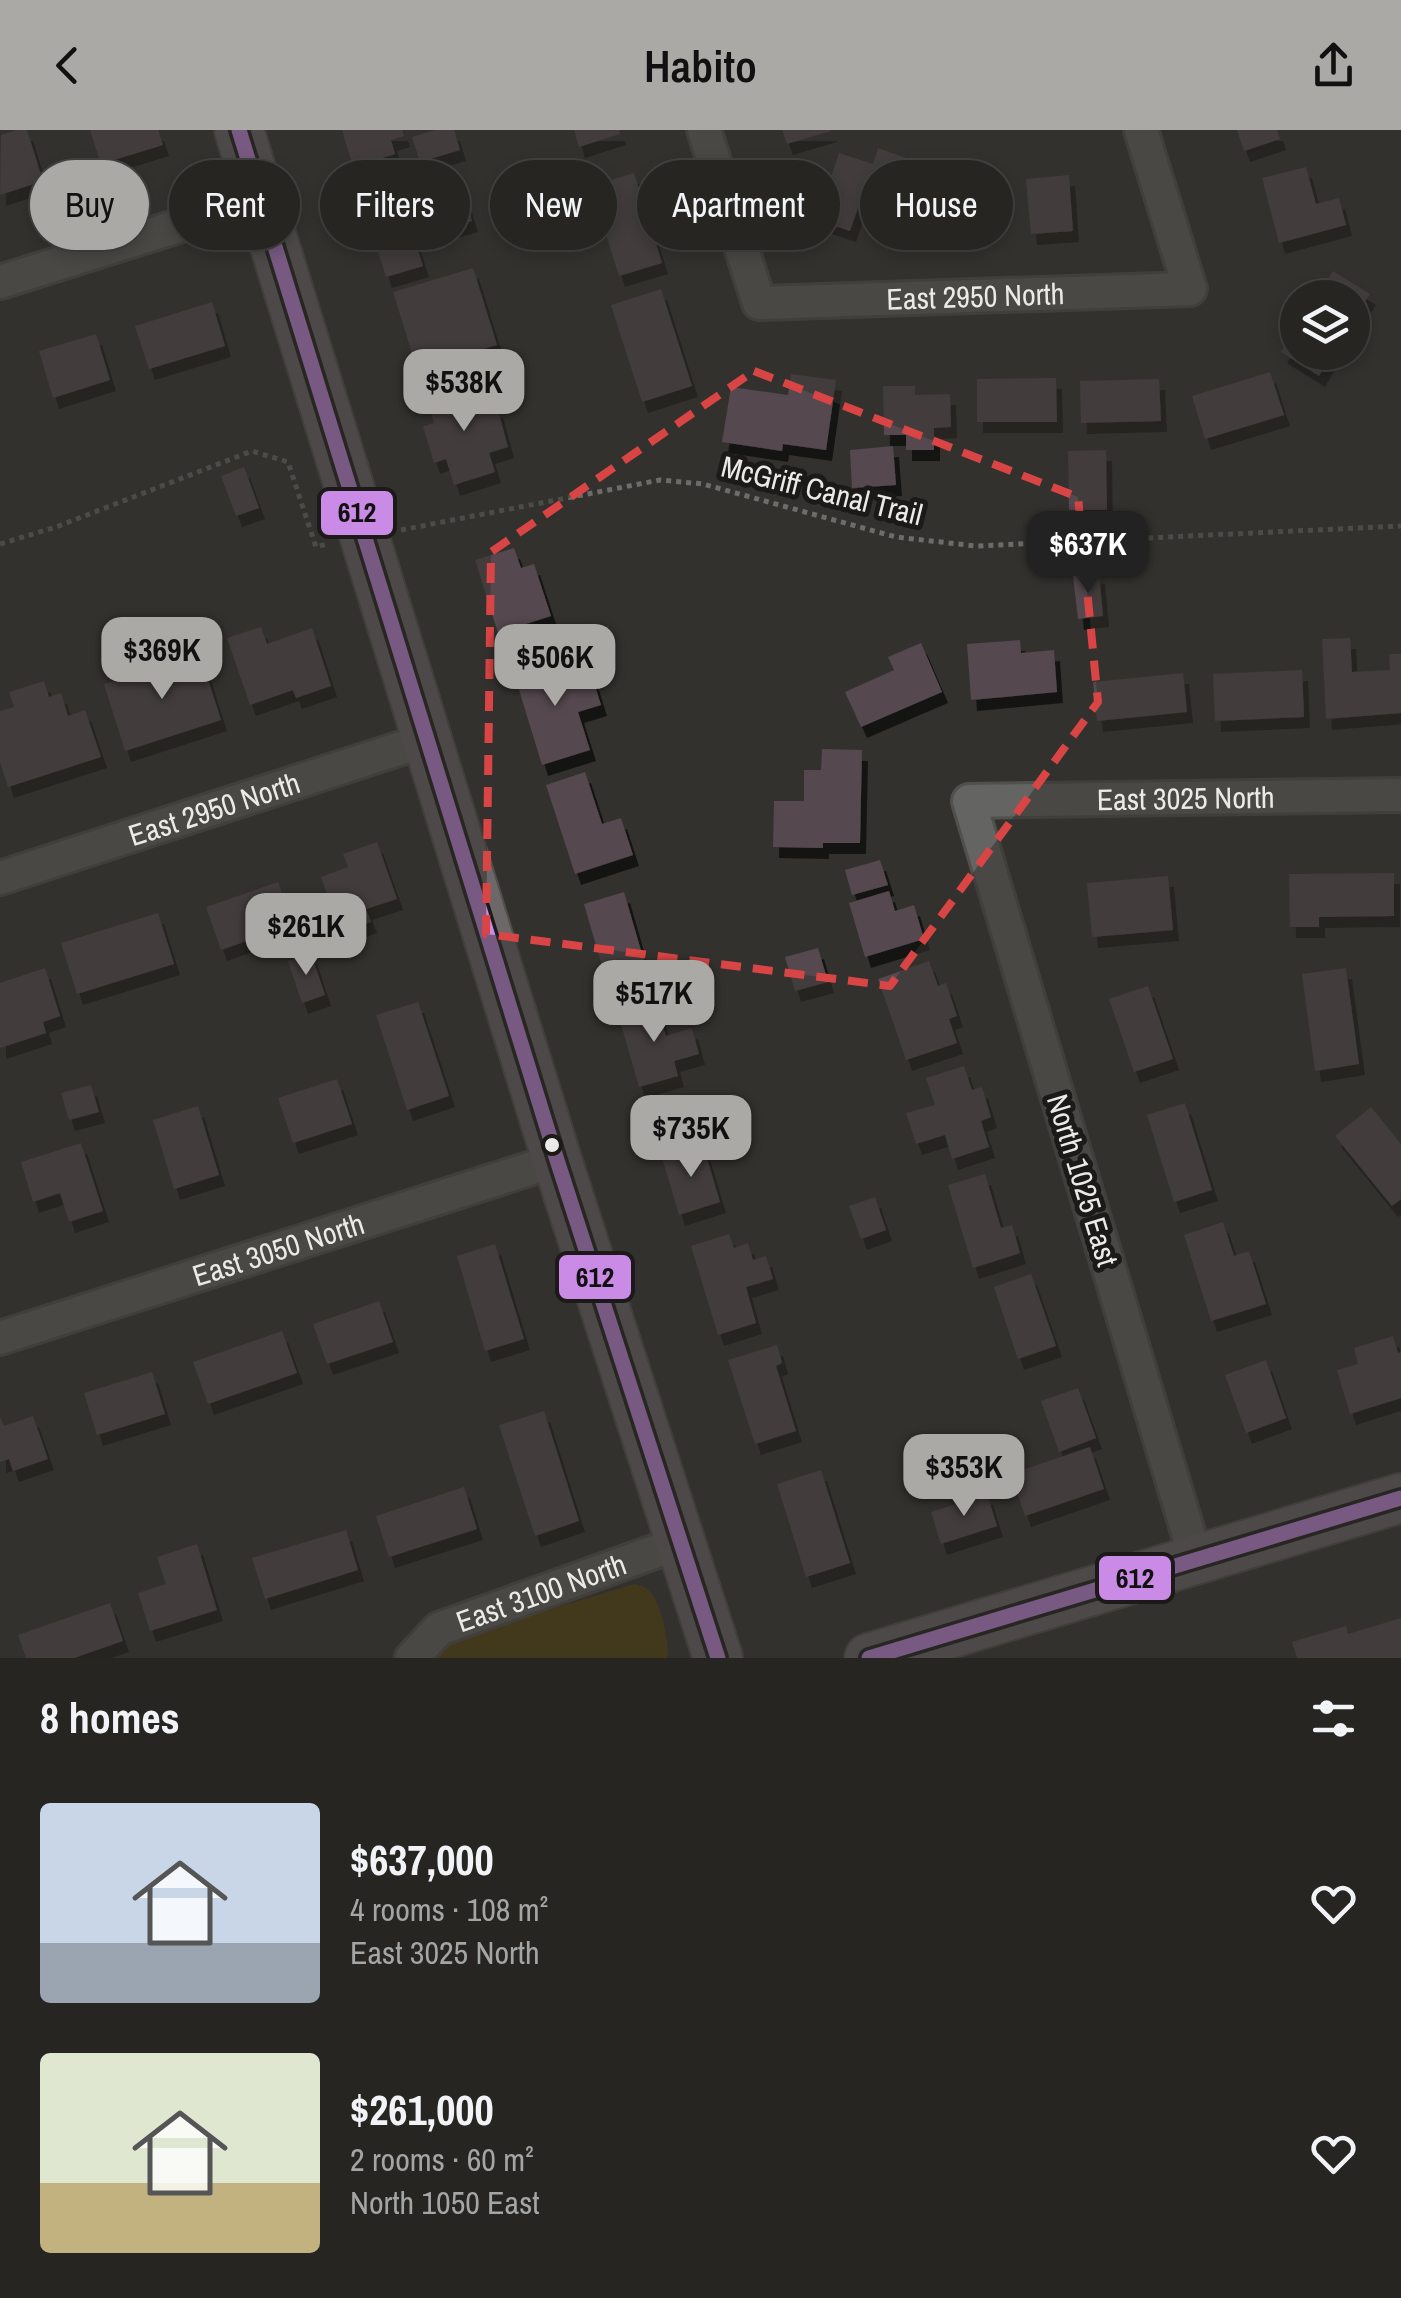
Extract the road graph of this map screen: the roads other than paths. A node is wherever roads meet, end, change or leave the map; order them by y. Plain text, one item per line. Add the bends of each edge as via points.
1 (240, 130) edge
2 (704, 130) edge
3 (1142, 130) edge
4 (249, 160) edge
5 (169, 229) edge
6 (277, 250) edge
7 (0, 282) edge
8 (429, 739) junction
9 (1401, 795) edge
10 (969, 802) joint
11 (0, 878) edge
12 (557, 1160) junction
13 (0, 1338) edge
14 (1401, 1498) edge
15 (678, 1542) junction
16 (1196, 1559) junction
17 (412, 1658) edge
18 (718, 1658) edge
19 (869, 1658) edge

1 - 4 main road
2 - 3 street, East 2950 North via 759,303 1190,289
5 - 7 street
6 - 8 main road
8 - 11 street, East 2950 North
8 - 12 main road
9 - 10 street, East 3025 North
10 - 16 street, North 1025 East
12 - 13 street, East 3050 North
12 - 15 main road
14 - 16 main road
15 - 17 street, East 3100 North via 440,1629
15 - 18 main road
16 - 19 main road

